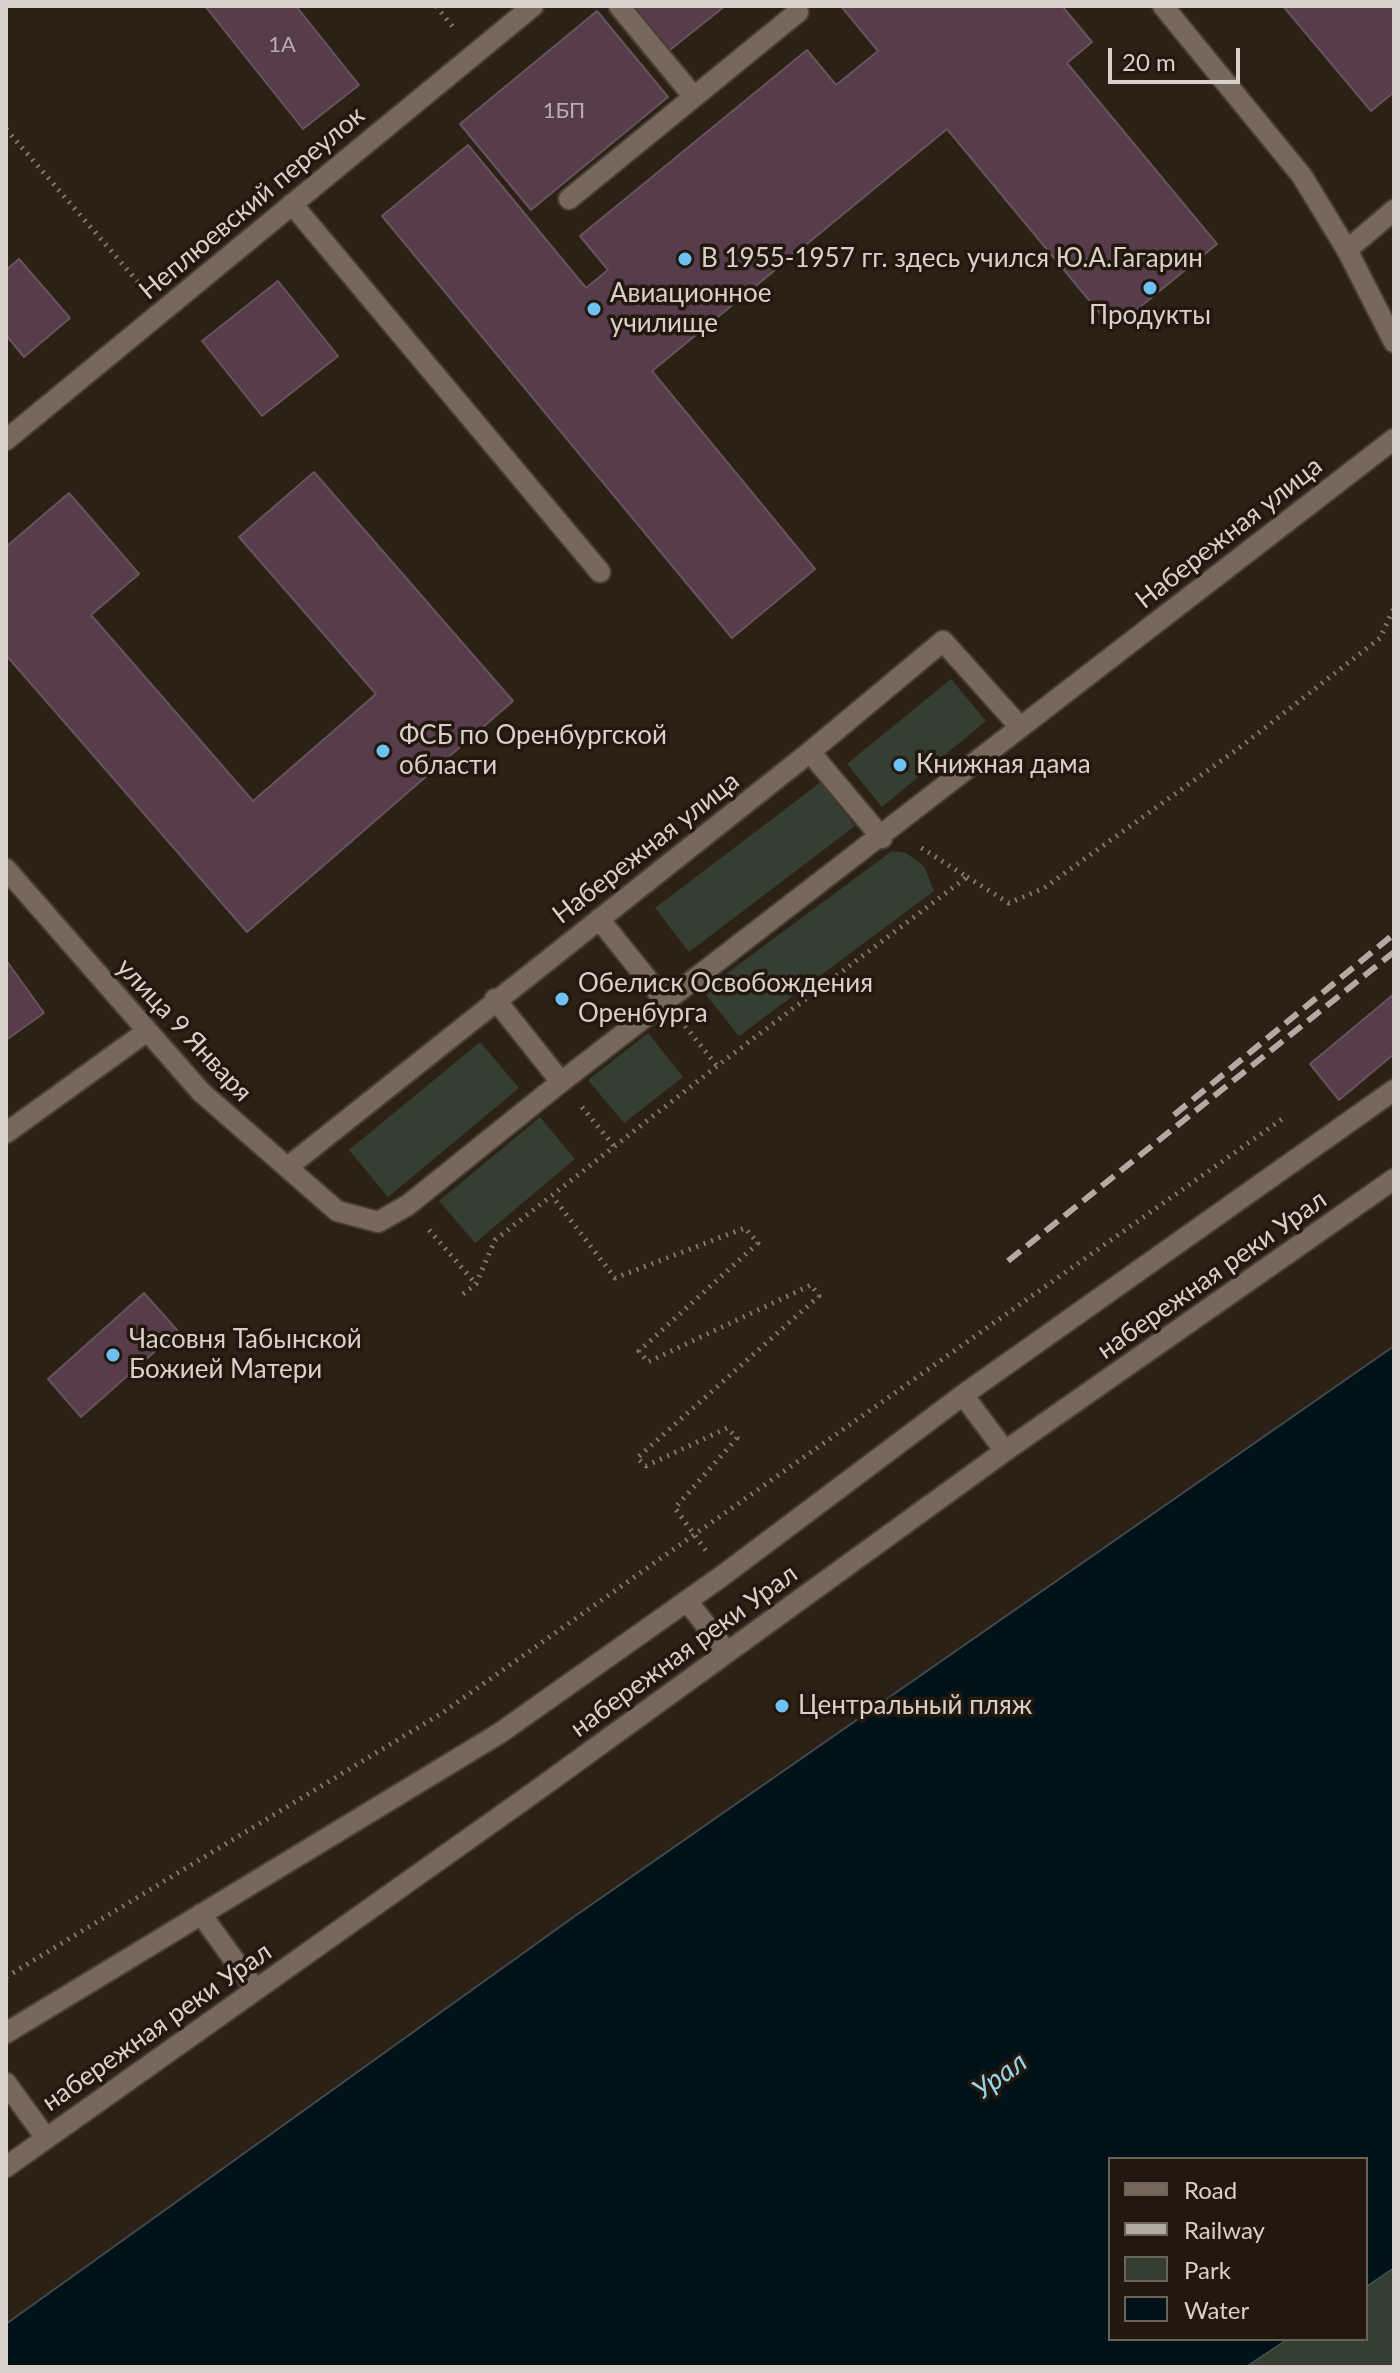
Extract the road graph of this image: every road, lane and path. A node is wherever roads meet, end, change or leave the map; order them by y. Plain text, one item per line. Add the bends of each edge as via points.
1 (533, 6) edge
2 (619, 6) edge
3 (1163, 6) edge
4 (798, 12) dead end
5 (694, 97) junction
6 (6, 129) edge
7 (569, 199) dead end
8 (292, 204) junction
9 (1394, 210) edge
10 (1347, 250) junction
11 (162, 311) junction
12 (1394, 342) edge
13 (1394, 439) edge
14 (6, 440) edge
15 (600, 572) dead end
16 (1394, 608) edge
17 (1020, 727) junction
18 (810, 752) junction
19 (882, 838) junction
20 (6, 869) edge
21 (967, 877) junction
22 (599, 919) junction
23 (495, 999) junction
24 (665, 1001) junction
25 (146, 1032) junction
26 (717, 1066) junction
27 (561, 1082) junction
28 (1394, 1090) edge
29 (1285, 1117) dead end
30 (6, 1133) edge
31 (614, 1146) junction
32 (289, 1166) junction
33 (1394, 1179) edge
34 (556, 1201) dead end
35 (408, 1205) junction
36 (337, 1211) joint
37 (476, 1284) junction
38 (463, 1294) dead end
39 (963, 1395) junction
40 (1005, 1451) junction
41 (694, 1534) junction
42 (722, 1576) junction
43 (687, 1601) junction
44 (727, 1652) junction
45 (201, 1914) junction
46 (6, 1977) edge
47 (255, 1989) junction
48 (6, 2033) edge
49 (6, 2083) edge
50 (46, 2138) junction
51 (6, 2167) edge

1 - 8 street, Неплюевский переулок
2 - 5 street
3 - 10 street via 1302,176
4 - 5 street
5 - 7 street
6 - 11 path
8 - 11 street, Неплюевский переулок
8 - 15 street
9 - 10 street
10 - 12 street
11 - 14 street, Неплюевский переулок
13 - 17 street, Набережная улица
16 - 21 path via 1380,638 1239,748 1044,888 1009,903
17 - 18 street, Набережная улица via 943,641
17 - 19 street, Набережная улица
18 - 19 street
18 - 22 street, Набережная улица
19 - 21 path via 921,847
19 - 24 street, Набережная улица
20 - 25 street, улица 9 Января
21 - 26 path
22 - 23 street, Набережная улица
22 - 24 street
23 - 27 street
23 - 32 street, Набережная улица
24 - 26 path
24 - 27 street, Набережная улица
25 - 30 street
25 - 32 street, улица 9 Января via 201,1092
26 - 31 path
27 - 31 path
27 - 35 street, Набережная улица
28 - 39 street, набережная реки Урал
29 - 41 path
31 - 37 path via 495,1240
32 - 36 street, улица 9 Января
33 - 40 street, набережная реки Урал
34 - 41 path via 615,1278 745,1228 758,1243 639,1351 648,1362 811,1285 819,1296 637,1458 646,1466 727,1428 737,1438 675,1508
35 - 36 street, Набережная улица via 378,1222
35 - 37 path
37 - 38 path
39 - 40 street
39 - 42 street, набережная реки Урал
40 - 44 street, набережная реки Урал
41 - 42 path
41 - 46 path via 442,1713
42 - 43 street, набережная реки Урал
43 - 44 street
43 - 45 street, набережная реки Урал via 500,1733
44 - 47 street, набережная реки Урал
45 - 47 street
45 - 48 street, набережная реки Урал
47 - 50 street, набережная реки Урал
49 - 50 street
50 - 51 street, набережная реки Урал

